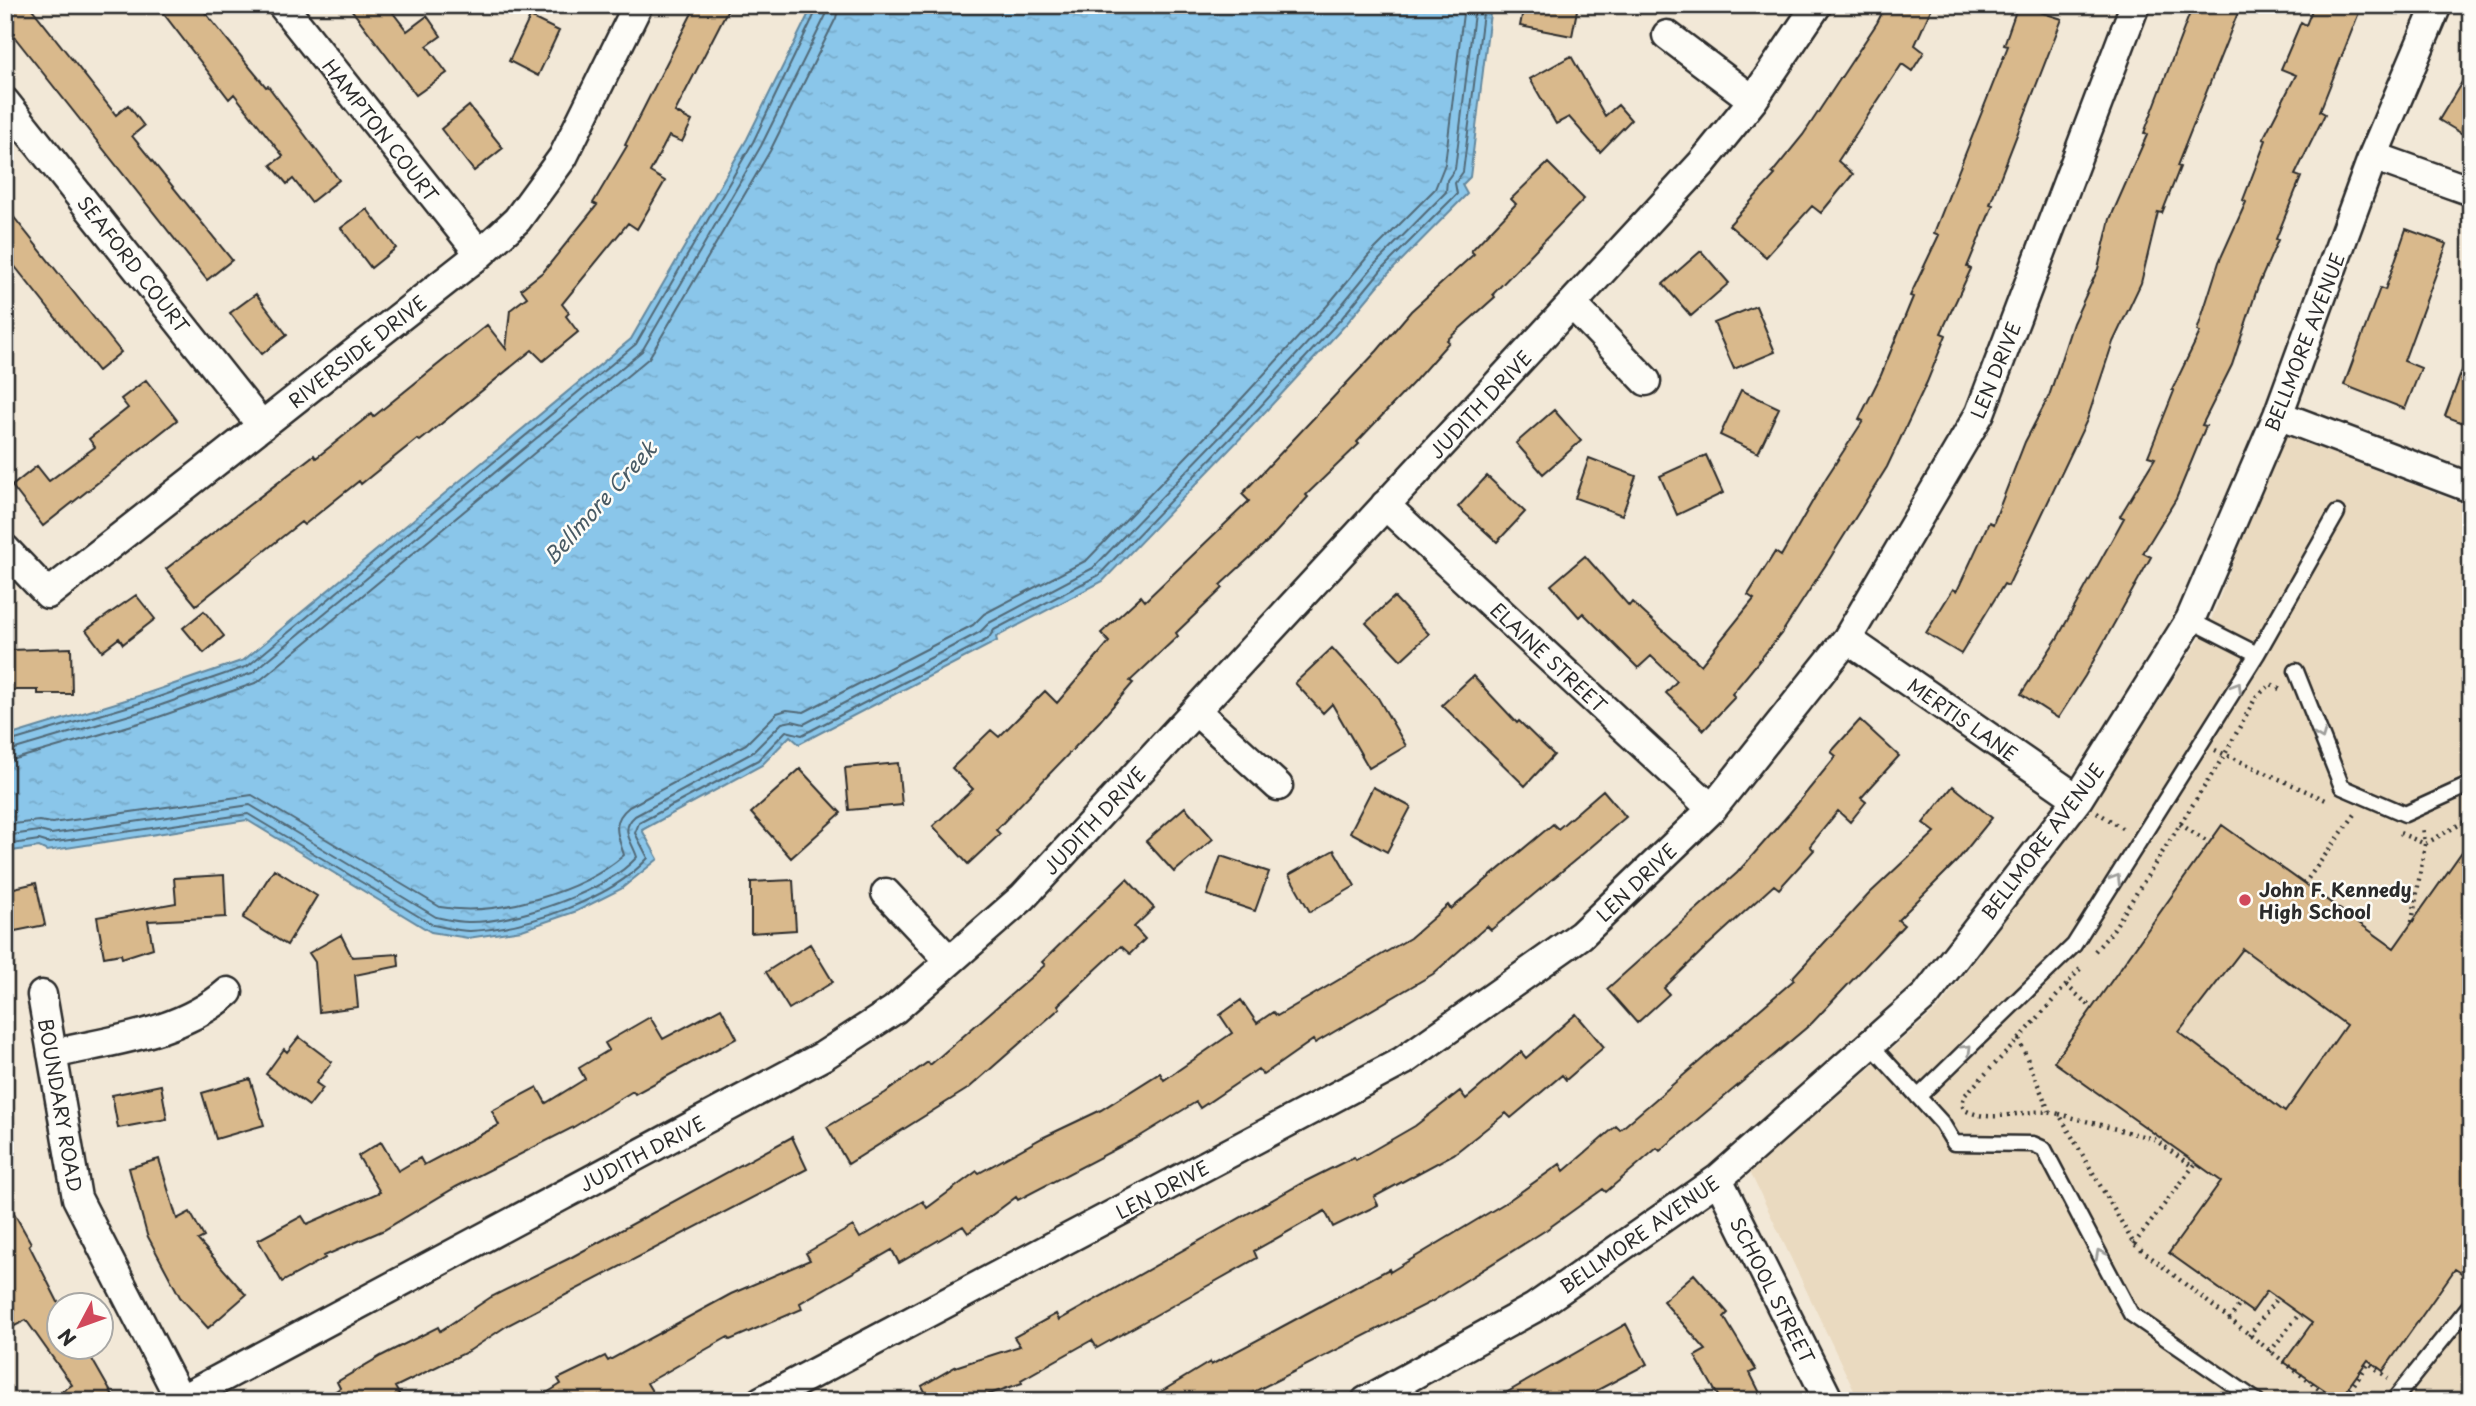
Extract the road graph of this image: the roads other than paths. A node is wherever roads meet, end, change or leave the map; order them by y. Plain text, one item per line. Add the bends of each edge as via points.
1 (282, 5) edge
2 (1817, 5) edge
3 (2135, 5) edge
4 (2437, 5) edge
5 (637, 6) edge
6 (1667, 35) dead end
7 (1753, 100) junction
8 (5, 102) edge
9 (2374, 156) junction
10 (2471, 191) edge
11 (480, 254) junction
12 (1573, 305) junction
13 (1646, 381) dead end
14 (2278, 415) junction
15 (262, 426) junction
16 (2471, 488) edge
17 (1385, 505) junction
18 (2337, 513) dead end
19 (5, 549) edge
20 (2190, 620) junction
21 (1847, 639) junction
22 (2257, 654) junction
23 (2296, 671) dead end
24 (1196, 711) junction
25 (2471, 784) edge
26 (1278, 786) dead end
27 (2087, 805) junction
28 (1712, 809) junction
29 (886, 893) dead end
30 (949, 960) junction
31 (228, 992) dead end
32 (42, 995) dead end
33 (1870, 1044) junction
34 (52, 1054) junction
35 (1918, 1097) junction
36 (1718, 1179) junction
37 (2471, 1304) edge
38 (2398, 1395) edge
39 (181, 1400) edge
40 (761, 1401) edge
41 (1366, 1401) edge
42 (1829, 1401) edge
43 (2256, 1401) edge

1 - 11 street, HAMPTON COURT
2 - 7 street, JUDITH DRIVE
3 - 21 street, LEN DRIVE via 1980,413
4 - 9 street, BELLMORE AVENUE
5 - 11 street, RIVERSIDE DRIVE via 563,157 517,220
6 - 7 street
7 - 12 street, JUDITH DRIVE
8 - 15 street, SEAFORD COURT
9 - 10 street
9 - 14 street, BELLMORE AVENUE
11 - 15 street, RIVERSIDE DRIVE
12 - 13 street
12 - 17 street, JUDITH DRIVE
14 - 16 street
14 - 20 street, BELLMORE AVENUE
15 - 19 street, RIVERSIDE DRIVE via 48,594
17 - 24 street, JUDITH DRIVE
17 - 28 street, ELAINE STREET
18 - 22 lane
20 - 22 lane
20 - 27 street, BELLMORE AVENUE
21 - 27 street, MERTIS LANE
21 - 28 street, LEN DRIVE
35 -> 22 lane via 2074,945
23 -> 25 lane via 2342,787 2405,814
24 - 26 street
24 - 30 street, JUDITH DRIVE via 1023,897
27 - 33 street, BELLMORE AVENUE via 1926,995
28 - 40 street, LEN DRIVE via 1581,934 1403,1061
29 - 30 street
30 - 39 street, JUDITH DRIVE via 894,1010 823,1056
31 - 34 street via 205,1011 176,1025
32 - 34 street, BOUNDARY ROAD
33 - 35 lane
33 - 36 street, BELLMORE AVENUE
34 - 39 street, BOUNDARY ROAD via 77,1198
43 -> 35 lane via 2132,1314 2044,1149 2033,1144 1954,1143
36 - 41 street, BELLMORE AVENUE via 1534,1308
36 - 42 street, SCHOOL STREET
37 - 38 lane

